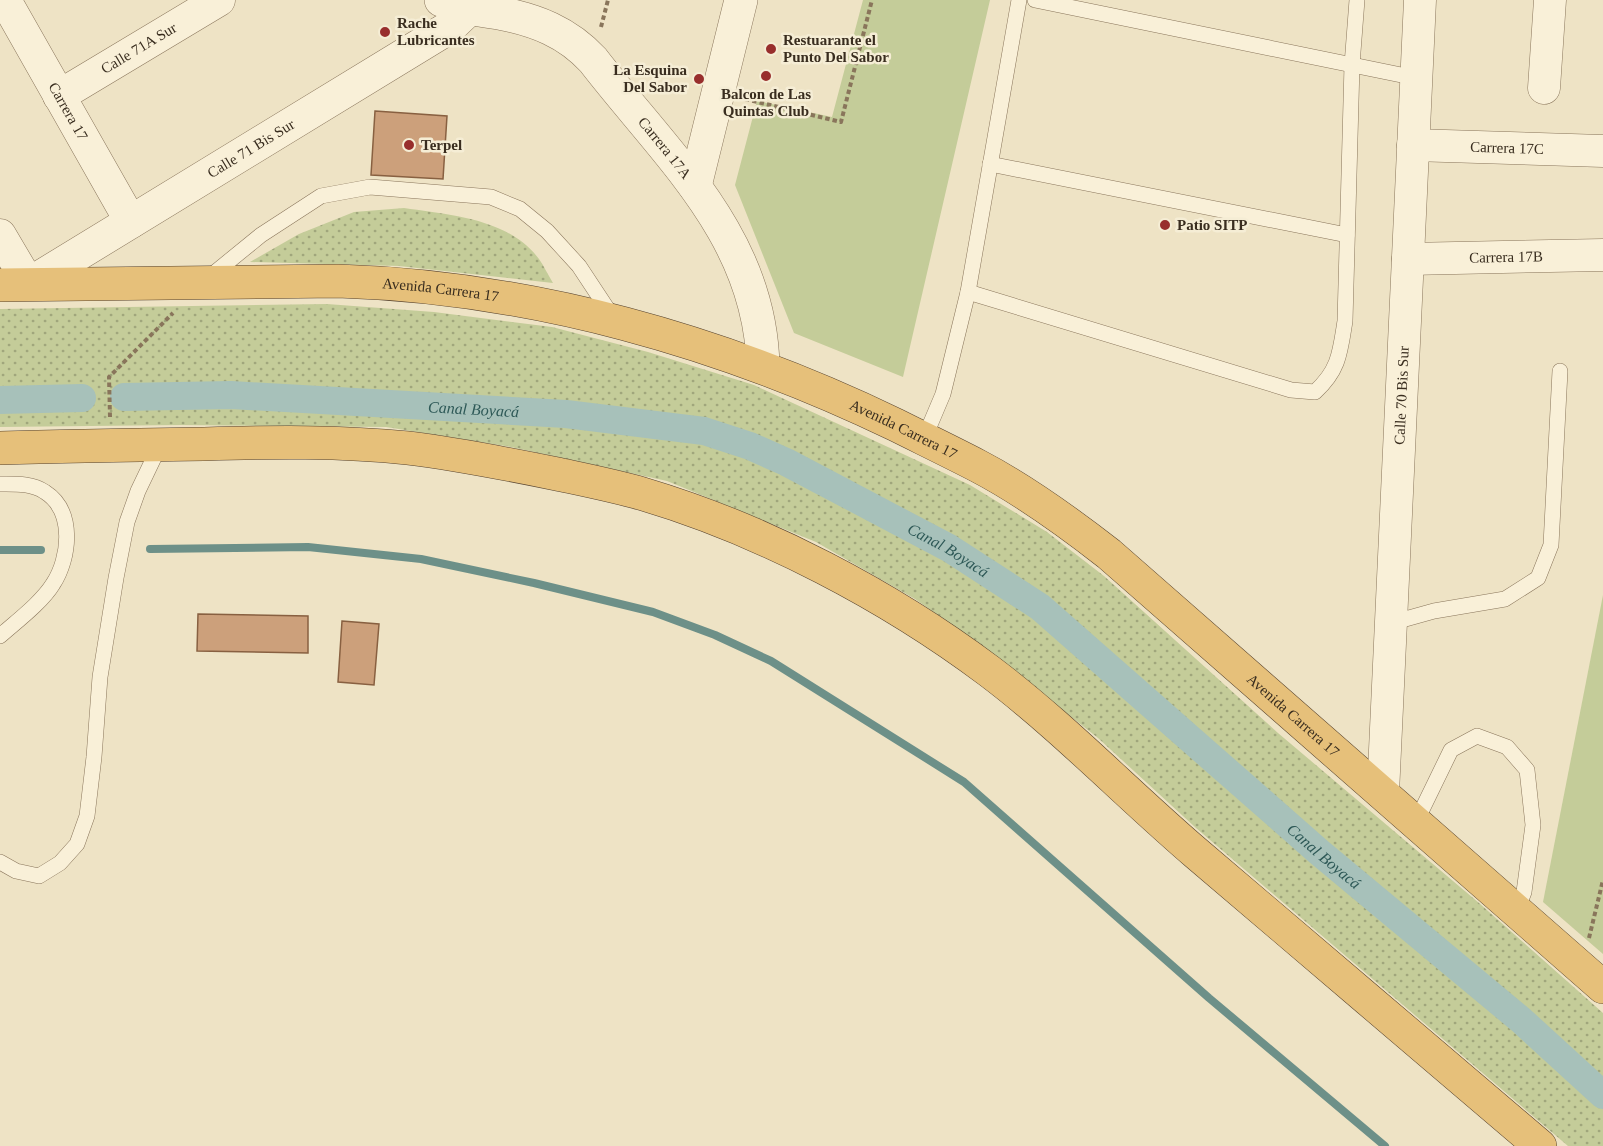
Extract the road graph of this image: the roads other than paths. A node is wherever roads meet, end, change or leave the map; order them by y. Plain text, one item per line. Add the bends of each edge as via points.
1 (5, 0) edge
2 (219, 0) edge
3 (741, 0) edge
4 (1019, 0) edge
5 (1035, 0) edge
6 (1357, 0) edge
7 (1420, 0) edge
8 (1550, 0) edge
9 (455, 4) edge
10 (1352, 65) junction
11 (1416, 78) junction
12 (1544, 88) dead end
13 (59, 96) junction
14 (1413, 145) junction
15 (1603, 151) edge
16 (990, 164) junction
17 (695, 186) junction
18 (130, 222) junction
19 (0, 235) edge
20 (1347, 235) junction
21 (1603, 255) edge
22 (1408, 259) junction
23 (203, 282) junction
24 (15, 285) edge
25 (968, 292) junction
26 (617, 324) junction
27 (762, 367) junction
28 (1560, 371) dead end
29 (924, 439) junction
30 (160, 444) junction
31 (0, 448) edge
32 (0, 484) edge
33 (1391, 623) junction
34 (0, 636) edge
35 (1383, 793) junction
36 (1416, 822) junction
37 (0, 862) edge
38 (1517, 910) junction
39 (1593, 977) edge
40 (1540, 1146) edge

1 - 13 street, Carrera 17
2 - 13 street, Calle 71A Sur
3 - 17 street
4 - 16 lane
5 - 10 lane
6 - 10 lane
7 - 11 street, Calle 70 Bis Sur
8 - 12 street
9 - 17 street, Carrera 17A via 543,24 583,49
9 - 18 street, Calle 71 Bis Sur via 450,27
10 - 11 lane
10 - 20 lane
11 - 14 street, Calle 70 Bis Sur
13 - 18 street, Carrera 17
14 - 15 street, Carrera 17C
14 - 22 street, Calle 70 Bis Sur
16 - 20 lane
16 - 25 lane
17 - 27 street, Carrera 17A via 743,266 759,321
18 - 24 street, Calle 71 Bis Sur
19 - 24 street
20 - 25 lane via 1340,356 1329,380 1315,392 1290,390
21 - 22 street, Carrera 17B
22 - 33 street, Calle 70 Bis Sur
23 - 24 highway, Avenida Carrera 17
23 - 26 highway, Avenida Carrera 17 via 338,282 432,288 526,301
23 - 26 lane via 261,235 321,196 370,187 491,197 520,209 547,231 579,266
25 - 29 lane via 943,394
26 - 27 highway, Avenida Carrera 17
27 - 29 highway, Avenida Carrera 17 via 849,402
28 - 33 lane via 1551,545 1538,578 1505,599
29 - 35 highway, Avenida Carrera 17 via 979,466 1082,533
30 - 31 highway
30 - 37 lane via 128,522 100,677 87,816 77,844 60,863 39,876 16,871
30 - 40 highway via 368,445 516,466 641,493 810,561 917,622 998,678
32 - 34 lane via 29,485 45,492 64,515 67,536 63,567 52,587
33 - 35 street, Calle 70 Bis Sur
35 - 36 highway, Avenida Carrera 17
36 - 38 highway, Avenida Carrera 17
36 - 38 lane via 1451,750 1477,736 1508,747 1527,770 1533,825 1524,892
38 - 39 highway, Avenida Carrera 17

